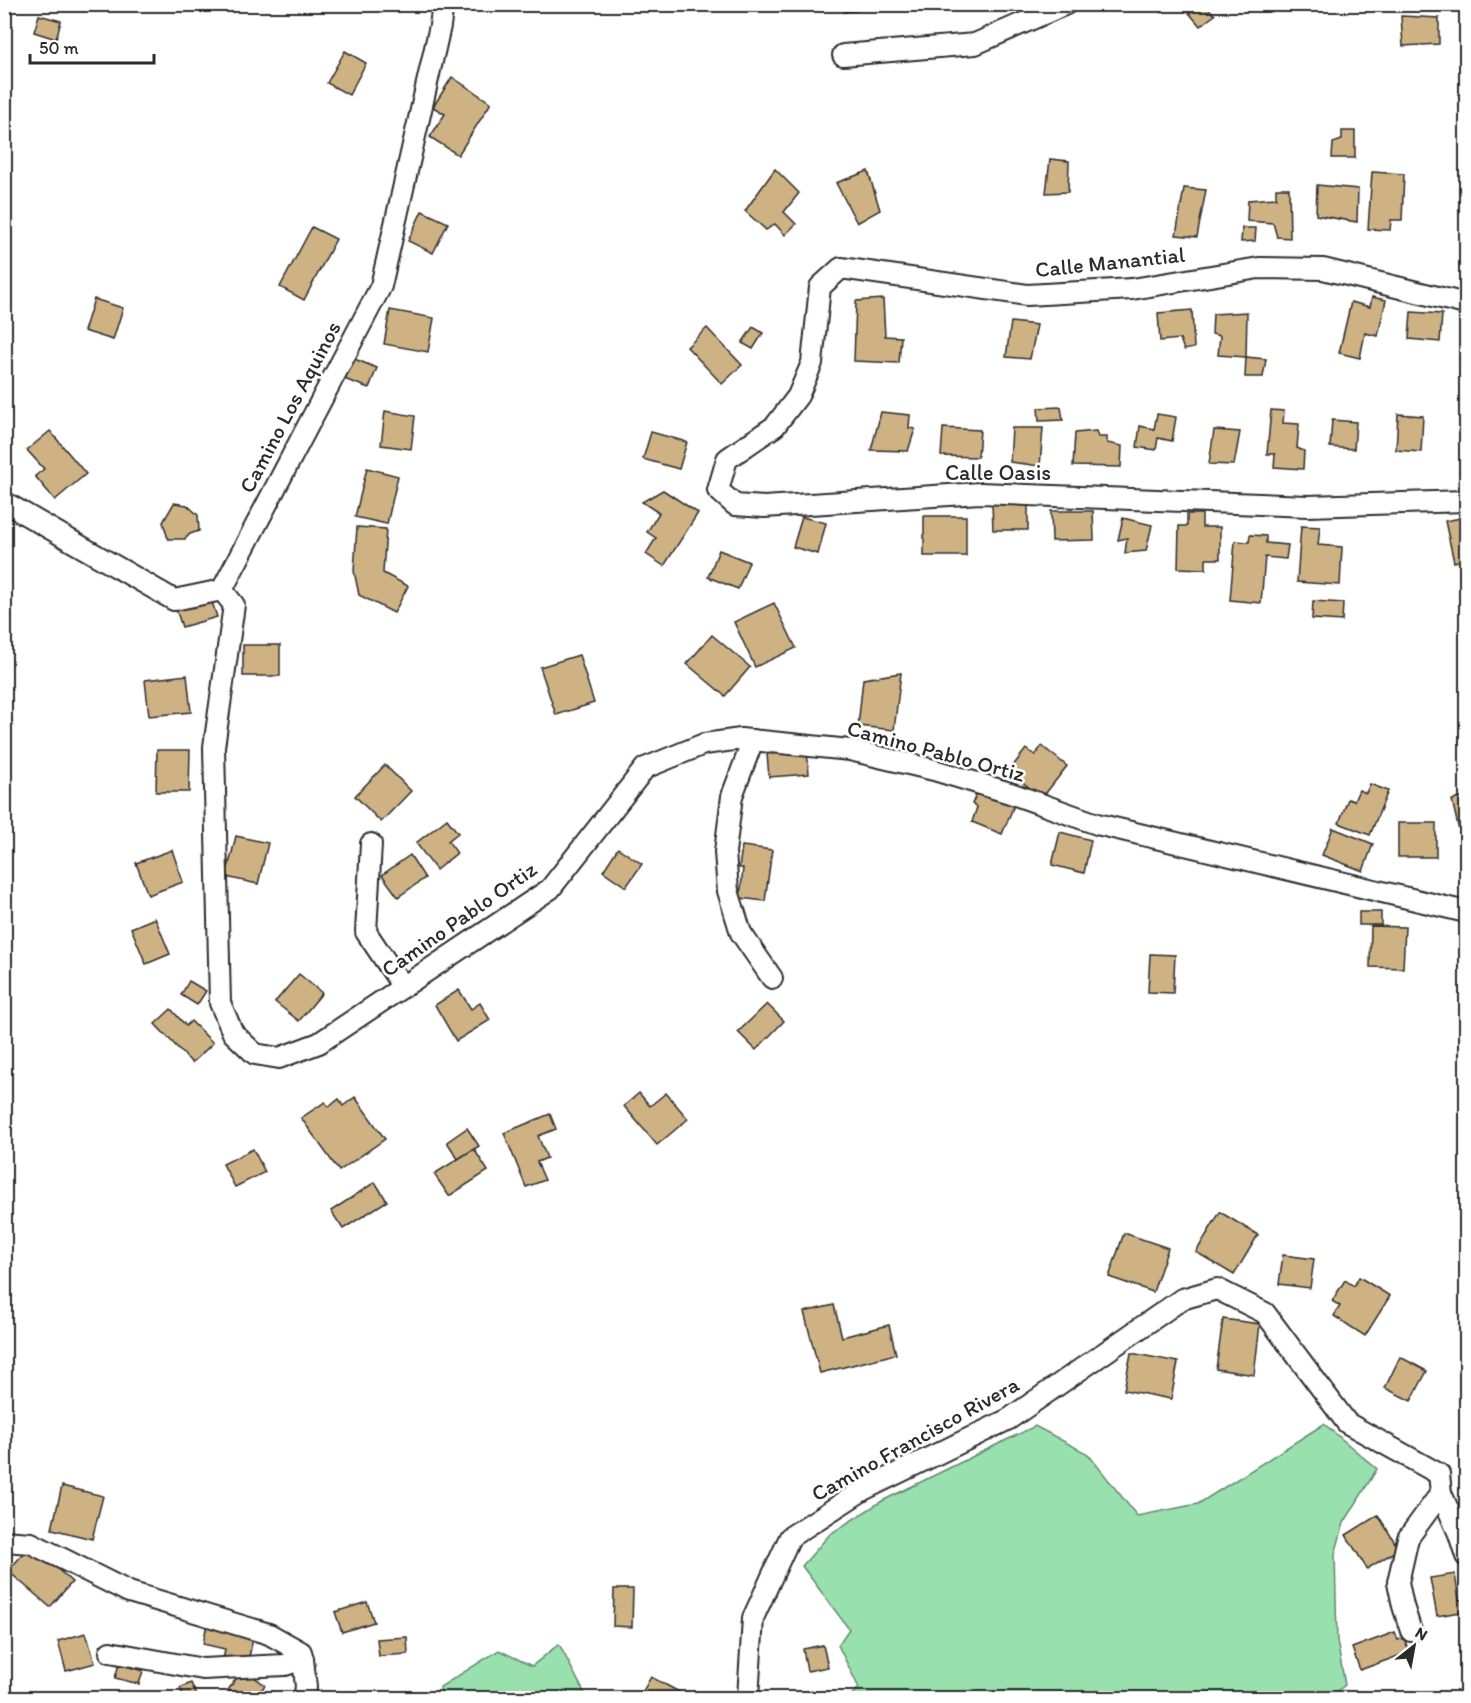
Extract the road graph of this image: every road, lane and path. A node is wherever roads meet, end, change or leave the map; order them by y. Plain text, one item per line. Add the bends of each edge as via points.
1 (442, 4) edge
2 (1066, 4) edge
3 (843, 55) dead end
4 (1467, 304) edge
5 (814, 345) joint
6 (1467, 501) edge
7 (4, 502) edge
8 (222, 590) junction
9 (753, 740) junction
10 (371, 844) dead end
11 (1467, 912) edge
12 (772, 978) dead end
13 (403, 987) junction
14 (1441, 1493) junction
15 (4, 1541) edge
16 (1467, 1556) edge
17 (1411, 1631) dead end
18 (110, 1652) dead end
19 (303, 1659) junction
20 (304, 1698) edge
21 (748, 1698) edge

1 - 8 street, Camino Los Aquinos via 381,286
2 - 3 street via 975,44
4 - 5 street, Calle Manantial via 1323,269 1259,268 1132,289 1027,295 841,268 820,287
5 - 6 street, Calle Oasis via 812,363 798,396 775,426 727,459 718,490 735,505 765,507 980,493 1308,507
7 - 8 street via 174,600
8 - 13 street, Camino Pablo Ortiz via 234,605 214,747 220,1003 233,1033 255,1054 279,1058 319,1043
9 - 11 street, Camino Pablo Ortiz via 850,750 934,770 1097,824
9 - 12 street via 732,796 725,852 728,891 741,933
9 - 13 street, Camino Pablo Ortiz via 704,744 645,768 550,889
10 - 13 street via 366,932
14 - 16 street, Camino Francisco Rivera
14 - 17 street via 1408,1538 1398,1582
14 - 21 street, Camino Francisco Rivera via 1439,1474 1347,1423 1265,1313 1217,1289 1182,1299 1009,1419 863,1490 790,1538 753,1618
15 - 19 street via 31,1542 129,1592 268,1634 301,1652
18 - 19 street via 203,1669 285,1665
19 - 20 street

